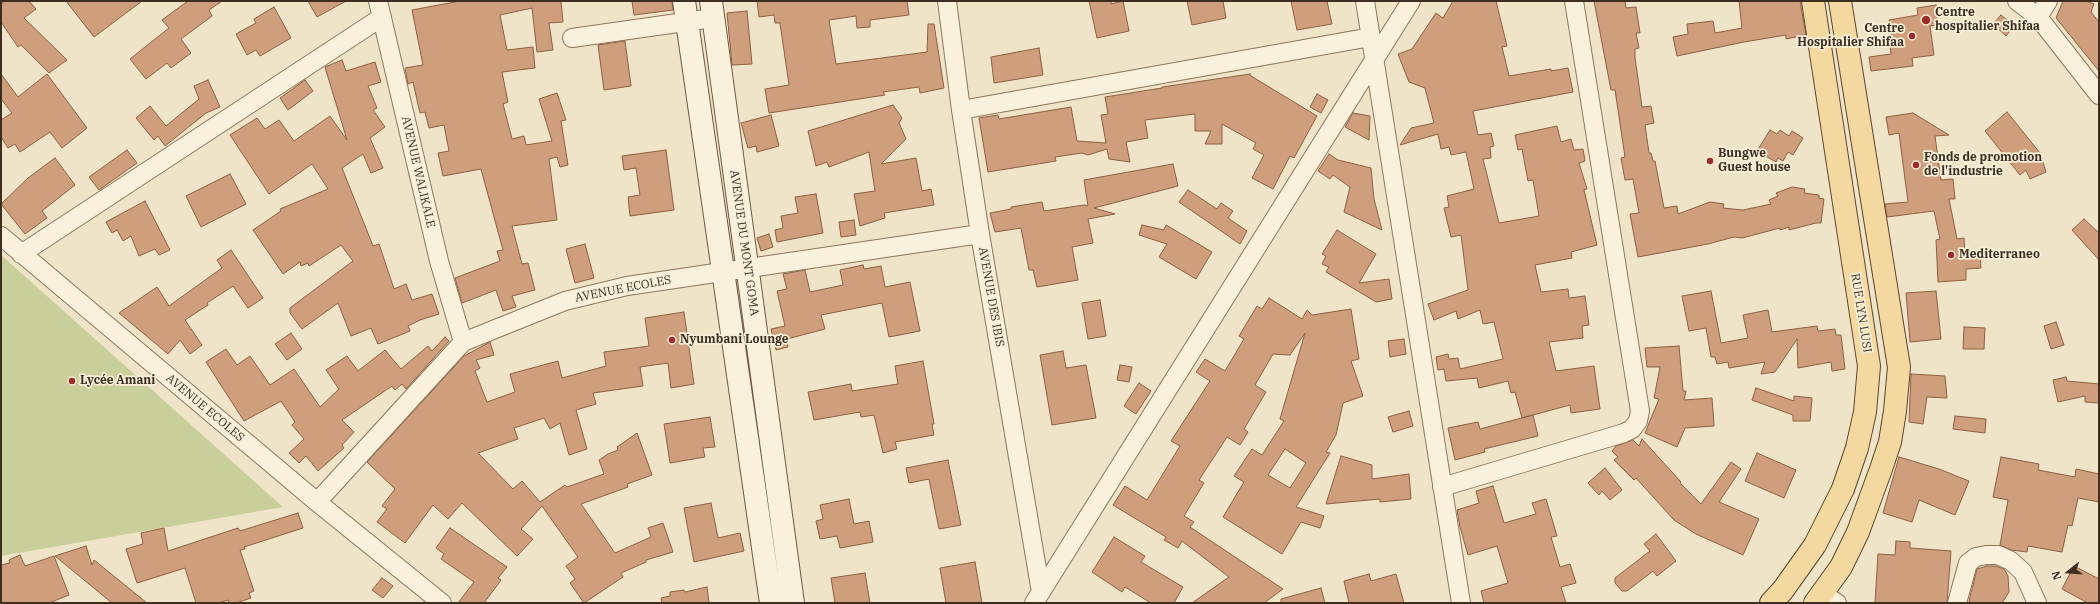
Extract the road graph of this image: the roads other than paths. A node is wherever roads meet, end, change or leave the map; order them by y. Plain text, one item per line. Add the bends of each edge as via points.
1 (947, 1) edge
2 (1365, 1) edge
3 (1411, 1) edge
4 (1574, 1) edge
5 (1813, 1) edge
6 (1840, 1) edge
7 (2017, 1) edge
8 (2048, 1) edge
9 (380, 9) edge
10 (712, 10) edge
11 (686, 11) edge
12 (2038, 17) junction
13 (1371, 36) junction
14 (572, 38) dead end
15 (1374, 61) junction
16 (2099, 95) edge
17 (961, 110) junction
18 (728, 129) junction
19 (703, 133) junction
20 (980, 234) junction
21 (1, 236) edge
22 (21, 254) junction
23 (748, 269) junction
24 (723, 272) junction
25 (463, 342) junction
26 (765, 392) junction
27 (741, 396) junction
28 (1442, 487) junction
29 (317, 502) junction
30 (1037, 597) edge
31 (1825, 600) edge
32 (442, 603) edge
33 (771, 603) edge
34 (793, 603) edge
35 (1461, 603) edge
36 (1771, 603) edge
37 (1957, 603) edge
38 (2037, 603) edge

1 - 17 street, AVENUE DES IBIS
2 - 13 street
3 - 15 street
4 - 28 street via 1640,411 1638,421 1632,429 1624,433
5 - 36 main road, RUE LYN LUSI via 1869,366 1857,448 1843,489 1815,545
6 - 31 main road via 1899,367 1890,442 1858,532
7 - 12 street
8 - 12 street
9 - 22 street
9 - 25 street, AVENUE WALIKALE via 439,261
10 - 11 street
10 - 18 street, AVENUE DU MONT GOMA
11 - 14 street
11 - 19 street
12 - 16 street
13 - 15 street
13 - 17 street
15 - 28 street
15 - 30 street
17 - 20 street, AVENUE DES IBIS
18 - 19 street
18 - 23 street, AVENUE DU MONT GOMA
19 - 24 street
20 - 23 street, AVENUE ECOLES
20 - 30 street, AVENUE DES IBIS
21 - 22 street, AVENUE ECOLES
22 - 29 street, AVENUE ECOLES
23 - 24 street, AVENUE ECOLES
23 - 26 street, AVENUE DU MONT GOMA
24 - 25 street, AVENUE ECOLES via 626,286 565,301
24 - 27 street
25 - 29 street, AVENUE ECOLES
26 - 27 street
26 - 34 street, AVENUE DU MONT GOMA
27 - 33 street
28 - 35 street
29 - 32 street, AVENUE ECOLES
37 - 38 street via 1968,564 1976,557 1998,555 2011,561 2023,572

